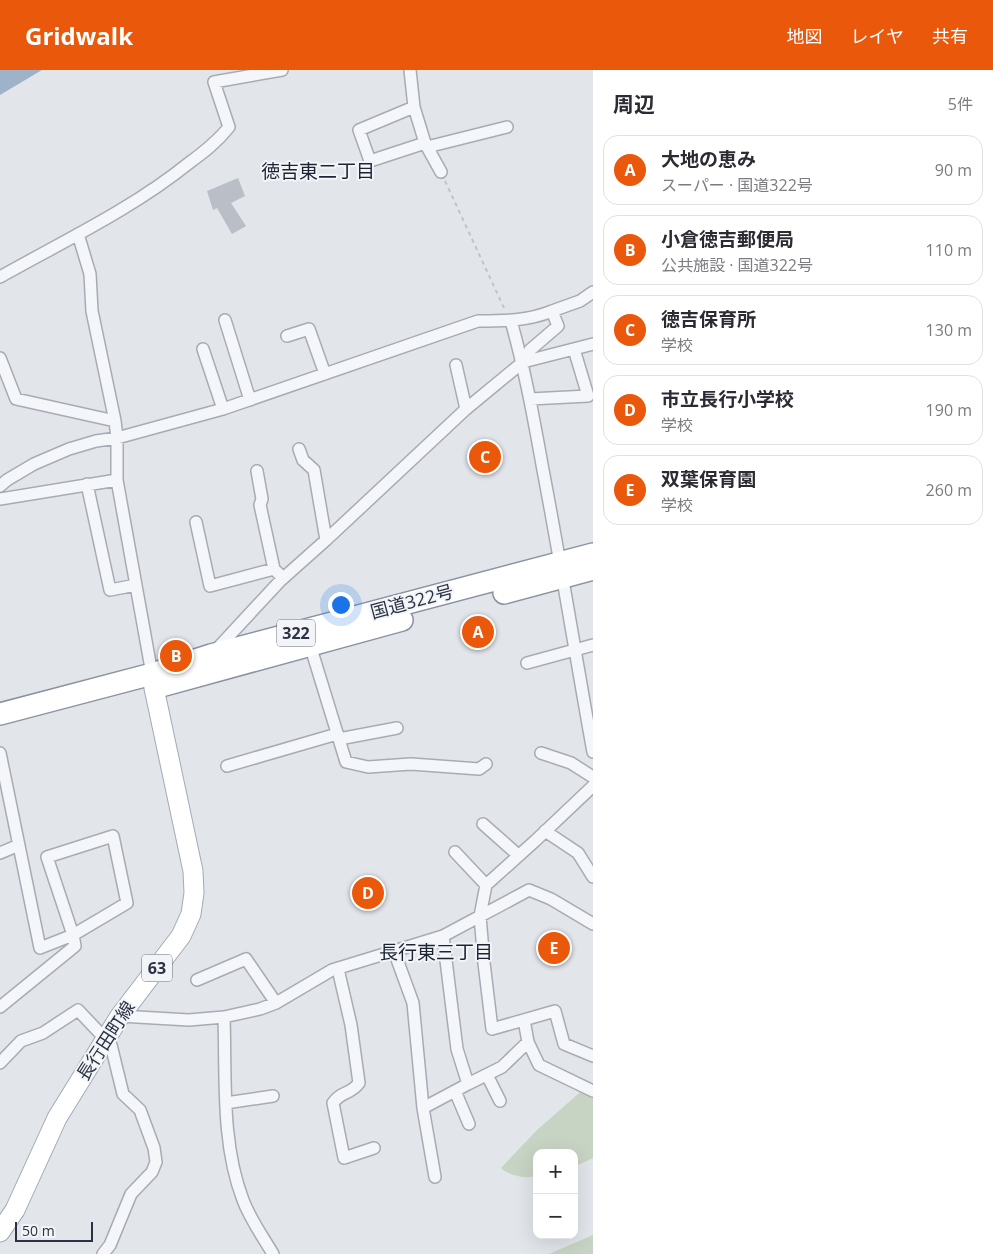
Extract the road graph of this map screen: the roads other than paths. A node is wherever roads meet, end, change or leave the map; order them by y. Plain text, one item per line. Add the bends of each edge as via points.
1 (282, 70) edge
2 (410, 70) edge
3 (414, 107) junction
4 (507, 127) dead end
5 (426, 145) junction
6 (442, 172) road end
7 (78, 234) junction
8 (0, 277) edge
9 (593, 292) edge
10 (552, 310) junction
11 (225, 320) dead end
12 (511, 322) junction
13 (287, 336) dead end
14 (593, 344) edge
15 (203, 349) dead end
16 (574, 349) junction
17 (0, 358) edge
18 (523, 362) junction
19 (456, 365) dead end
20 (325, 374) junction
21 (530, 399) junction
22 (250, 400) junction
23 (223, 409) junction
24 (466, 409) junction
25 (116, 421) junction
26 (118, 438) junction
27 (299, 449) dead end
28 (257, 471) dead end
29 (116, 480) junction
30 (87, 484) junction
31 (0, 486) edge
32 (0, 499) edge
33 (196, 522) dead end
34 (326, 540) junction
35 (593, 554) edge
36 (274, 569) junction
37 (593, 569) edge
38 (562, 570) junction
39 (283, 578) junction
40 (136, 584) junction
41 (310, 645) junction
42 (593, 646) edge
43 (575, 650) junction
44 (212, 655) junction
45 (527, 663) dead end
46 (153, 681) junction
47 (0, 714) edge
48 (0, 728) edge
49 (397, 728) dead end
50 (338, 736) junction
51 (593, 752) edge
52 (0, 753) edge
53 (541, 754) dead end
54 (486, 764) dead end
55 (226, 766) dead end
56 (593, 778) edge
57 (593, 786) edge
58 (483, 824) dead end
59 (545, 831) junction
60 (19, 845) junction
61 (455, 852) dead end
62 (0, 853) edge
63 (518, 855) junction
64 (593, 877) edge
65 (486, 885) junction
66 (480, 916) junction
67 (593, 924) edge
68 (73, 935) junction
69 (443, 936) junction
70 (394, 951) junction
71 (338, 969) junction
72 (197, 980) dead end
73 (276, 1003) junction
74 (0, 1007) edge
75 (120, 1016) junction
76 (224, 1016) junction
77 (524, 1020) junction
78 (105, 1040) junction
79 (528, 1042) junction
80 (593, 1056) edge
81 (0, 1062) edge
82 (487, 1075) junction
83 (468, 1084) junction
84 (455, 1091) junction
85 (593, 1091) edge
86 (273, 1096) dead end
87 (500, 1101) dead end
88 (226, 1103) junction
89 (423, 1108) junction
90 (468, 1124) dead end
91 (374, 1148) dead end
92 (435, 1178) dead end
93 (3, 1220) edge
94 (103, 1254) edge
95 (273, 1254) edge

1 - 7 street via 214,82 229,128 219,140 164,184
2 - 3 street
3 - 5 street
3 - 5 street via 359,130 370,161
4 - 5 street
5 - 6 street
7 - 8 street
7 - 25 street via 90,274 92,311
9 - 10 street via 580,301
10 - 12 street
10 - 18 street via 558,326 530,350
11 - 22 street
12 - 18 street
12 - 20 street via 478,321
13 - 20 street via 309,329
14 - 16 street
15 - 23 street
16 - 18 street
16 - 21 street via 588,396
17 - 25 street via 16,399
18 - 21 street
18 - 24 street
19 - 24 street
20 - 22 street
21 - 38 street
22 - 23 street
23 - 26 street
24 - 34 street
25 - 26 street
26 - 29 street
26 - 31 street via 68,449 34,464
27 - 34 street via 303,460 314,470
28 - 36 street via 260,504
29 - 30 street
29 - 40 street
30 - 32 street
30 - 40 street via 110,590
33 - 36 street via 210,586
34 - 39 street
35 - 38 highway, 国道322号 / 322
36 - 39 street
37 - 38 highway, 国道322号 / 322
38 - 41 highway, 国道322号 / 322
38 - 43 street
38 - 44 highway, 国道322号 / 322
39 - 44 street
40 - 46 street
41 - 46 highway, 国道322号 / 322
41 - 50 street
42 - 43 street
43 - 45 street
43 - 51 street
44 - 46 highway, 国道322号 / 322
46 - 47 highway, 国道322号 / 322
46 - 48 highway, 国道322号 / 322
46 - 75 main road, 長行田町線 / 63 via 193,871 194,893 191,914 181,936
49 - 50 street
50 - 54 street via 346,762 368,767 411,764 479,770
50 - 55 street
52 - 60 street
53 - 56 street via 571,763
57 - 59 street
58 - 63 street
59 - 63 street
59 - 64 street via 578,853
60 - 62 street
60 - 68 street via 40,948
61 - 65 street
63 - 65 street
65 - 66 street
66 - 67 street via 529,890
66 - 69 street
66 - 77 street via 492,1029
68 - 68 street via 47,857 113,836 127,902
68 - 74 street via 75,946
69 - 70 street
69 - 83 street via 458,1049
70 - 71 street
70 - 89 street via 413,1003
71 - 73 street
71 - 91 street via 351,1024 359,1083 353,1091 338,1095 333,1103 344,1158
72 - 73 street via 246,959
73 - 76 street
75 - 76 street via 189,1020
75 - 78 main road, 長行田町線 / 63
76 - 88 street
77 - 79 street
77 - 80 street via 554,1011 564,1044
78 - 81 street via 78,1010 44,1033 21,1041
78 - 93 main road, 長行田町線 / 63 via 57,1118 15,1210
78 - 94 street via 111,1045 122,1094 140,1110 156,1162 152,1172 131,1194 110,1245
79 - 82 street via 502,1067
79 - 85 street via 539,1065
82 - 83 street
82 - 87 street
83 - 84 street
84 - 89 street
84 - 90 street
86 - 88 street
88 - 95 street via 233,1170 243,1202
89 - 92 street

